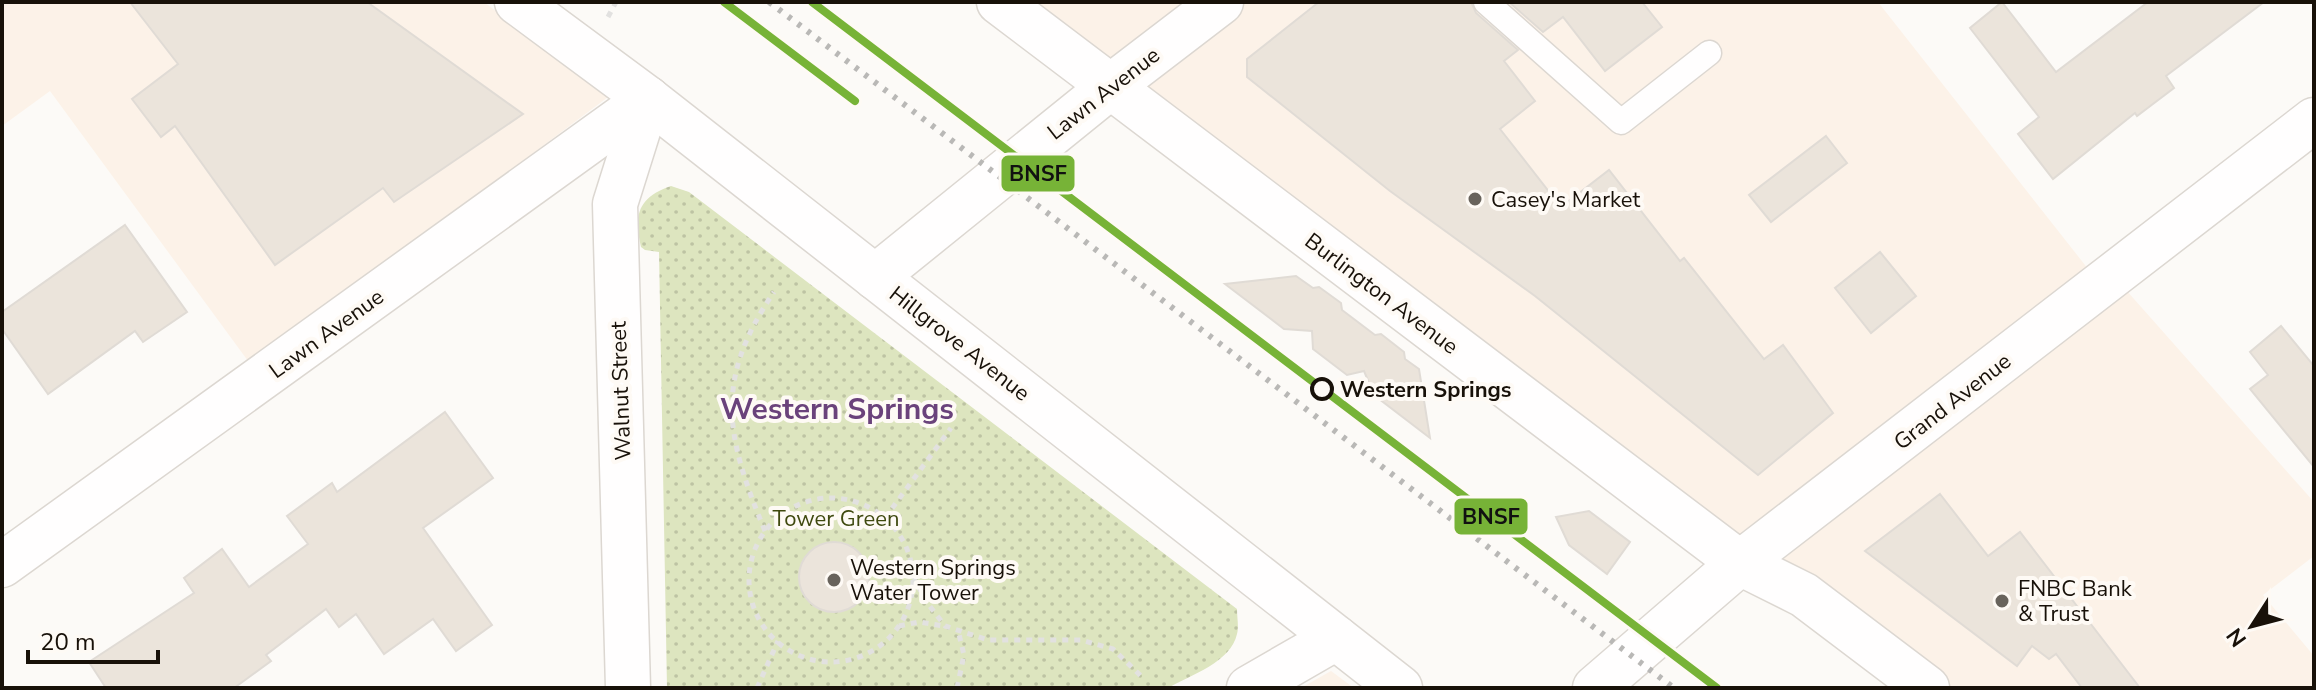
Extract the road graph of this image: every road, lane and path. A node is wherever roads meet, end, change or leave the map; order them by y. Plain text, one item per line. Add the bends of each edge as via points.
1 (517, 2) edge
2 (999, 2) edge
3 (1221, 2) edge
4 (1486, 2) edge
5 (1709, 53) dead end
6 (1110, 87) junction
7 (648, 99) junction
8 (2314, 120) edge
9 (875, 277) junction
10 (774, 292) dead end
11 (951, 428) dead end
12 (885, 518) junction
13 (765, 532) junction
14 (1740, 563) junction
15 (2, 565) edge
16 (913, 574) junction
17 (945, 626) junction
18 (898, 627) junction
19 (958, 630) junction
20 (1336, 638) junction
21 (778, 641) junction
22 (1141, 676) dead end
23 (628, 688) edge
24 (757, 688) edge
25 (957, 688) edge
26 (1249, 688) edge
27 (1400, 688) edge
28 (1595, 688) edge
29 (1927, 688) edge

1 - 7 street, Hillgrove Avenue
2 - 6 street, Burlington Avenue
3 - 6 street, Lawn Avenue
4 - 5 lane via 1621,122
6 - 9 street, Lawn Avenue
6 - 14 street, Burlington Avenue
7 - 9 street, Hillgrove Avenue
7 - 15 street, Lawn Avenue
7 - 23 street, Walnut Street via 615,204
8 - 14 street, Grand Avenue
9 - 20 street, Hillgrove Avenue
10 - 13 path via 754,321 737,362 730,417 742,477
11 - 12 path
12 - 13 path via 856,502 825,498 794,506
12 - 16 path via 904,543
13 - 21 path via 753,554 750,585 758,616
14 - 28 street, Grand Avenue
14 - 29 street, Burlington Avenue via 1804,595
16 - 17 path
16 - 18 path via 909,606
17 - 18 path via 919,622
17 - 19 path
18 - 21 path via 868,653 837,661 806,657
19 - 22 path via 988,640 1081,640 1113,649
19 - 25 path via 964,655
20 - 26 street
20 - 27 street, Hillgrove Avenue
21 - 24 path

